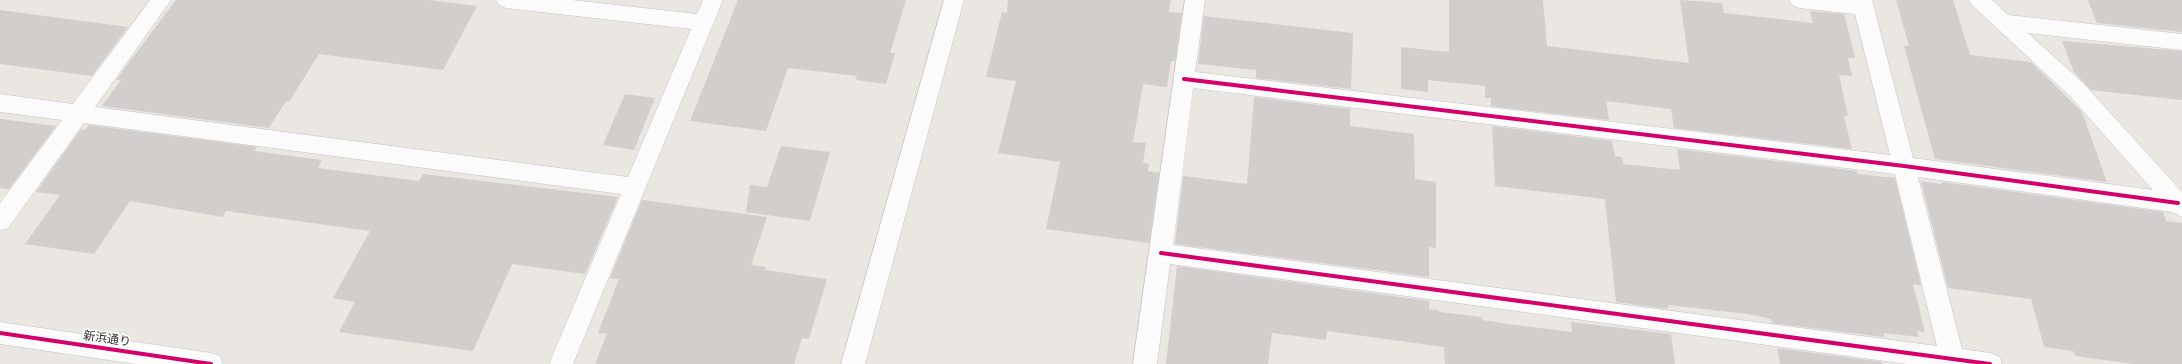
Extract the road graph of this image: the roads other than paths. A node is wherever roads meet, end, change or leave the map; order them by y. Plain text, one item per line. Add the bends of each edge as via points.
1 (161, 0) edge
2 (506, 0) edge
3 (713, 0) edge
4 (954, 0) edge
5 (1195, 0) edge
6 (1799, 0) edge
7 (1979, 0) edge
8 (1863, 4) edge
9 (2004, 22) junction
10 (703, 23) junction
11 (2182, 42) edge
12 (1184, 79) junction
13 (0, 104) edge
14 (78, 114) junction
15 (1904, 166) junction
16 (635, 187) junction
17 (2180, 205) edge
18 (0, 221) edge
19 (1161, 253) junction
20 (0, 333) edge
21 (1953, 361) edge
22 (211, 364) edge
23 (561, 364) edge
24 (853, 364) edge
25 (1145, 364) edge
26 (1990, 364) edge

1 - 14 street
2 - 10 street
3 - 10 street
4 - 24 street
5 - 12 street
6 - 8 street
7 - 9 street
8 - 15 street
9 - 11 street
9 - 17 street via 2077,90
10 - 16 street
12 - 15 street
12 - 19 street
13 - 14 street
14 - 16 street
14 - 18 street
15 - 17 street
15 - 21 street
16 - 23 street
19 - 21 street
19 - 25 street
20 - 22 street, 新浜通り
21 - 26 street

